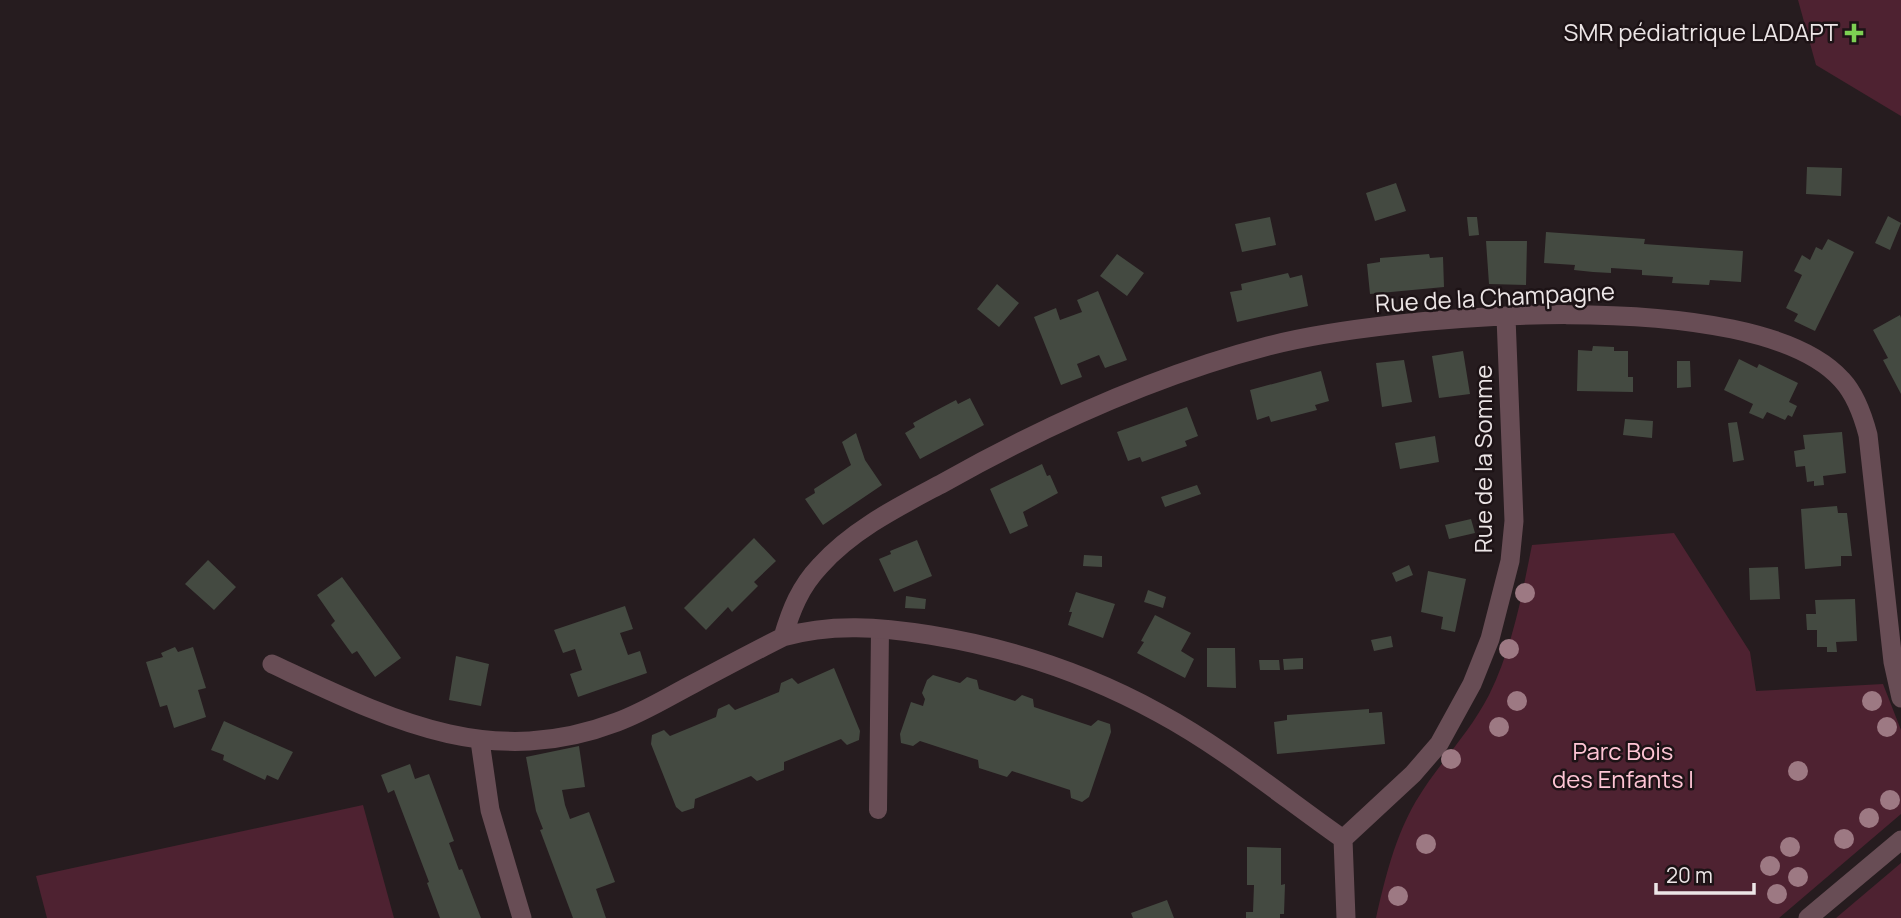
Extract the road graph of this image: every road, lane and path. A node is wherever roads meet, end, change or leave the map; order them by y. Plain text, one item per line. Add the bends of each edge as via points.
1 (1506, 317) junction
2 (880, 629) junction
3 (783, 637) junction
4 (272, 664) dead end
5 (1901, 698) edge
6 (480, 741) junction
7 (878, 810) dead end
8 (1343, 839) junction
9 (1901, 840) edge
10 (522, 918) edge
11 (1346, 918) edge
12 (1808, 918) edge

1 - 3 street, Rue de la Champagne via 1399,324 1282,343 1168,377 1092,407 989,456 847,541 798,594
1 - 5 street, Rue de la Champagne via 1634,317 1740,330 1801,352 1842,380 1859,407 1868,435
1 - 8 street, Rue de la Somme via 1514,521 1510,561 1490,639 1439,744
2 - 3 street via 822,628
2 - 7 lane
2 - 8 street via 999,649 1098,684 1188,731
3 - 6 street via 608,725 555,738
4 - 6 street via 398,720
6 - 10 street via 490,810
8 - 11 street
9 - 12 street

